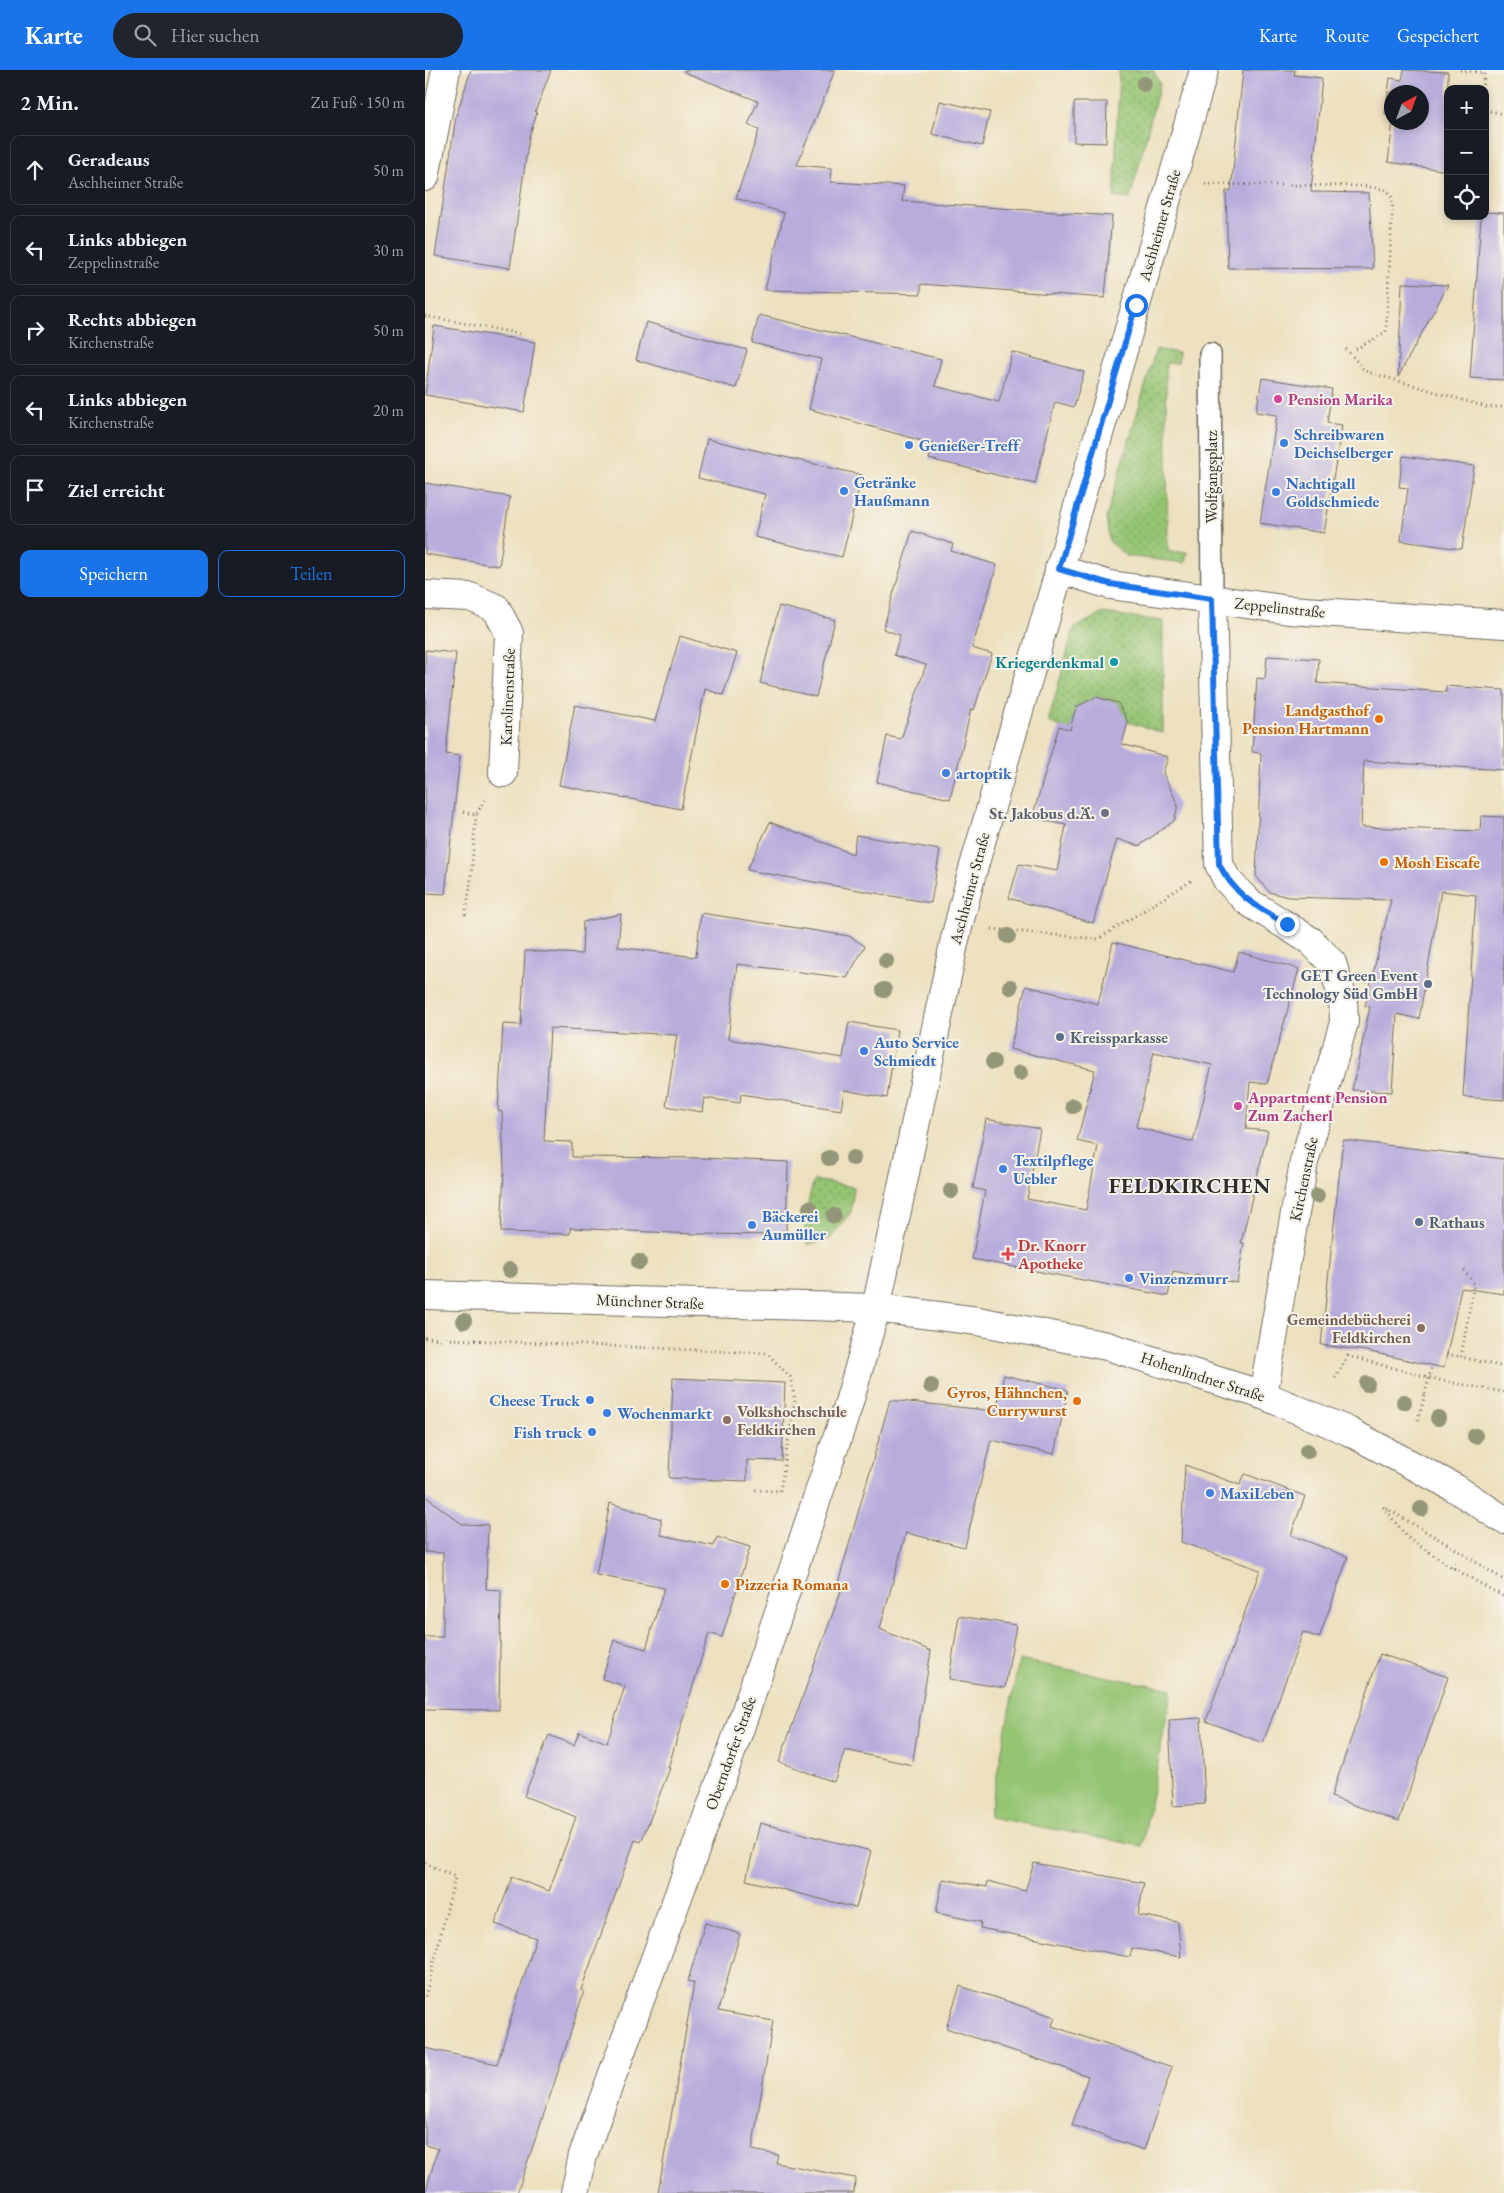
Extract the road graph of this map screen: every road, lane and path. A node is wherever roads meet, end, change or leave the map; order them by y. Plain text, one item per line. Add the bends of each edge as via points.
1 (446, 70) edge
2 (1204, 70) edge
3 (1460, 70) edge
4 (1483, 85) edge
5 (1489, 111) edge
6 (1504, 114) edge
7 (425, 178) edge
8 (1197, 184) dead end
9 (425, 316) edge
10 (521, 334) dead end
11 (1346, 349) dead end
12 (1354, 350) dead end
13 (1210, 354) dead end
14 (1504, 407) edge
15 (1059, 569) junction
16 (425, 594) edge
17 (1212, 599) junction
18 (1504, 624) edge
19 (503, 773) dead end
20 (476, 815) dead end
21 (1219, 864) junction
22 (465, 915) dead end
23 (958, 925) junction
24 (1464, 1270) dead end
25 (425, 1295) edge
26 (876, 1308) junction
27 (425, 1338) edge
28 (1447, 1354) dead end
29 (1461, 1357) junction
30 (1432, 1365) dead end
31 (1504, 1368) edge
32 (1335, 1378) dead end
33 (1504, 1392) edge
34 (1263, 1395) junction
35 (1418, 1420) dead end
36 (752, 1490) dead end
37 (1504, 1520) edge
38 (1457, 1560) dead end
39 (1453, 1568) junction
40 (1504, 1580) edge
41 (1504, 1597) edge
42 (425, 1863) edge
43 (425, 1998) edge
44 (575, 2193) edge

1 - 7 street
2 - 15 street, Aschheimer Straße
3 - 4 path via 1484,74
5 - 6 path
8 - 12 path via 1364,186 1387,190 1393,199 1386,332
9 - 10 path
11 - 14 path via 1365,371 1486,407
13 - 17 lane, Wolfgangsplatz
15 - 17 street, Zeppelinstraße via 1110,584
15 - 23 street, Aschheimer Straße
16 - 19 street, Karolinenstraße via 470,596 496,608 509,633
17 - 18 street, Zeppelinstraße via 1289,610
17 - 21 street, Kirchenstraße
20 - 22 path
21 - 23 path via 1098,939
21 - 34 street, Kirchenstraße via 1227,880 1247,901 1287,924 1320,949 1332,963 1343,999 1344,1022 1305,1162
23 - 26 street, Aschheimer Straße
24 - 29 path via 1474,1284
25 - 26 street, Münchner Straße
26 - 34 street, Hohenlindner Straße via 978,1321 1107,1346
26 - 44 street, Oberndorfer Straße via 848,1406 743,1720 590,2138
27 - 36 path via 767,1353 790,1376 795,1400 780,1491
28 - 29 path
29 - 31 path
30 - 35 path, bridge
32 - 33 path via 1348,1356 1435,1379
34 - 37 street, Hohenlindner Straße via 1348,1431 1455,1488
38 - 39 path
39 - 40 path via 1408,1538 1383,1506
39 - 41 path
42 - 43 path via 455,1877

